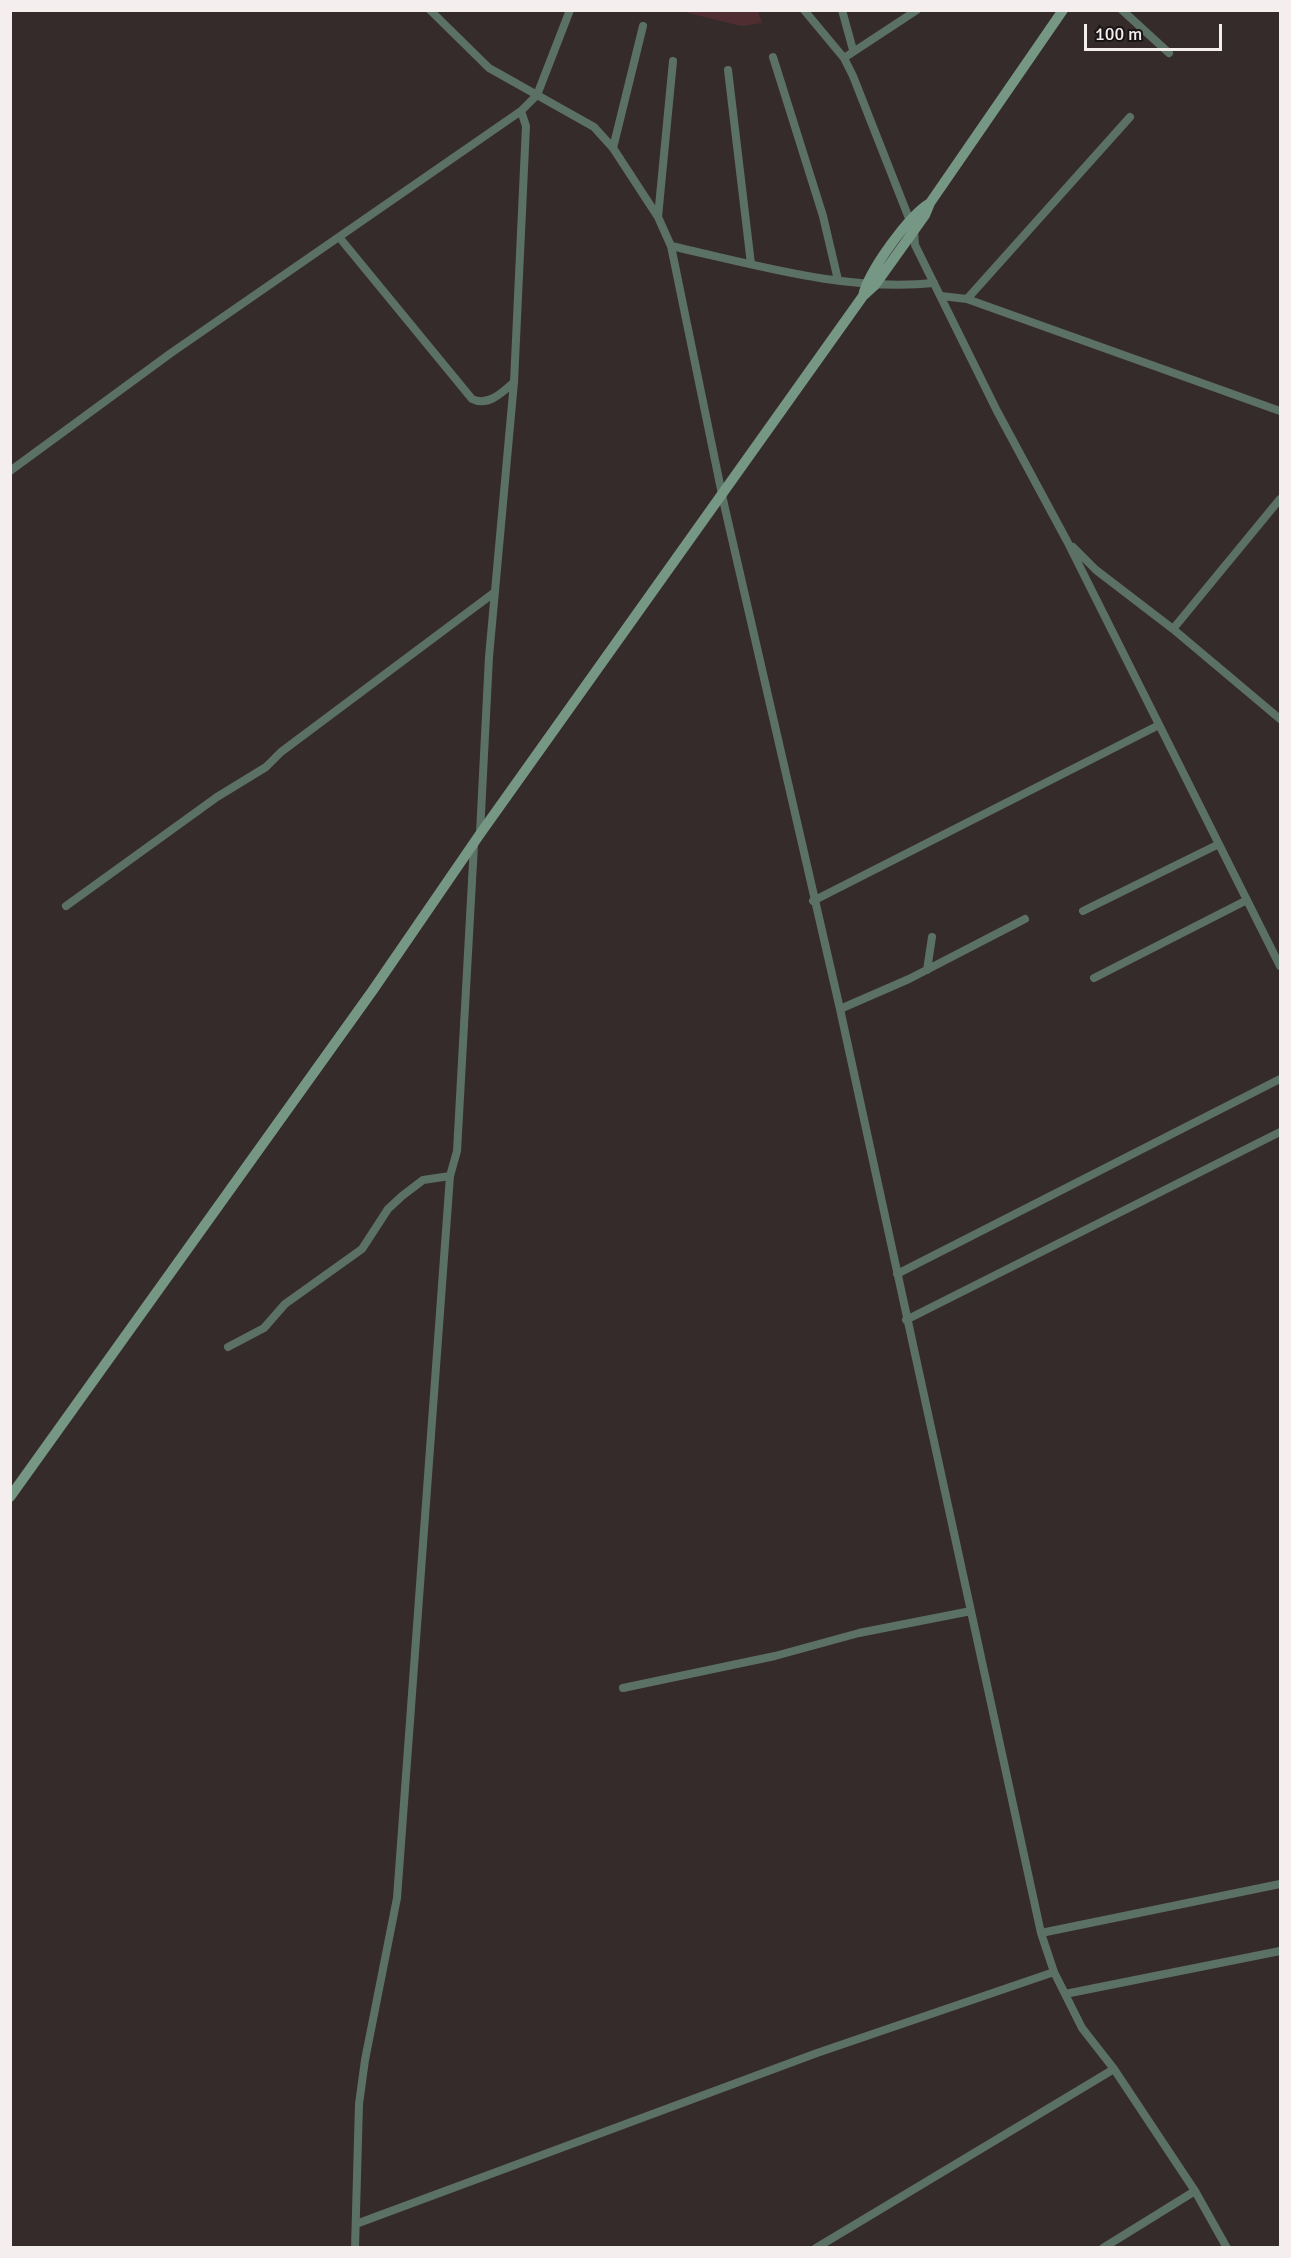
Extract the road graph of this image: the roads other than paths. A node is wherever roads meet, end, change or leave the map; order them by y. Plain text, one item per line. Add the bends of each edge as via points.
1 (430, 10) edge
2 (570, 10) edge
3 (804, 10) edge
4 (842, 10) edge
5 (917, 10) edge
6 (1063, 10) edge
7 (1122, 10) edge
8 (643, 26) dead end
9 (853, 50) junction
10 (1169, 53) dead end
11 (773, 57) dead end
12 (844, 58) junction
13 (672, 61) dead end
14 (728, 70) dead end
15 (537, 95) junction
16 (521, 111) junction
17 (1130, 117) dead end
18 (613, 148) junction
19 (658, 216) junction
20 (912, 227) junction
21 (339, 237) junction
22 (906, 243) junction
23 (671, 246) junction
24 (751, 264) junction
25 (838, 280) junction
26 (934, 283) junction
27 (870, 284) junction
28 (941, 296) junction
29 (967, 299) junction
30 (514, 382) junction
31 (1281, 411) edge
32 (10, 471) edge
33 (722, 494) junction
34 (1281, 499) edge
35 (1067, 541) junction
36 (495, 592) junction
37 (1173, 629) junction
38 (1281, 719) edge
39 (1159, 725) junction
40 (477, 839) junction
41 (1219, 844) junction
42 (1247, 900) junction
43 (813, 901) junction
44 (66, 906) dead end
45 (1083, 910) dead end
46 (1025, 919) dead end
47 (932, 937) dead end
48 (1281, 966) edge
49 (927, 970) junction
50 (1094, 978) dead end
51 (840, 1009) junction
52 (1281, 1079) edge
53 (1281, 1132) edge
54 (450, 1176) junction
55 (897, 1274) junction
56 (906, 1320) junction
57 (228, 1347) dead end
58 (10, 1497) edge
59 (971, 1611) junction
60 (623, 1688) dead end
61 (1281, 1884) edge
62 (1041, 1933) junction
63 (1281, 1951) edge
64 (1054, 1972) junction
65 (1065, 1994) junction
66 (1114, 2069) junction
67 (1195, 2192) junction
68 (356, 2224) junction
69 (355, 2247) edge
70 (816, 2247) edge
71 (1103, 2247) edge
72 (1227, 2247) edge

1 - 15 street via 489,68
2 - 15 street
3 - 12 street
4 - 9 street
5 - 9 street
6 - 20 main road via 930,203 919,210
7 - 10 street
8 - 18 street
9 - 12 street
11 - 25 street via 823,216
12 - 20 street
13 - 19 street
14 - 24 street
15 - 16 street
15 - 18 street via 594,127
16 - 21 street
16 - 30 street via 526,126
17 - 29 street
18 - 19 street
19 - 23 street
20 - 22 main road
20 - 22 street
21 - 30 street via 472,399 487,401
21 - 32 street
22 - 26 street
22 - 27 main road
23 - 24 street
23 - 33 street
24 - 25 street
25 - 27 street
26 - 27 street
26 - 28 street
27 - 33 main road
28 - 29 street
28 - 35 street
29 - 31 street
30 - 36 street
33 - 40 main road
33 - 43 street
34 - 37 street
35 - 37 street via 1096,570
35 - 39 street
36 - 40 street
36 - 44 street via 266,767 208,803
37 - 38 street
39 - 41 street
39 - 43 street
40 - 54 street via 457,1151
40 - 58 main road
41 - 42 street
41 - 45 street
42 - 48 street
42 - 50 street
43 - 51 street
46 - 49 street
47 - 49 street
49 - 51 street
51 - 55 street
52 - 55 street
53 - 56 street
54 - 57 street via 423,1180 402,1196 388,1209 362,1249 285,1304 264,1328
54 - 68 street via 397,1898 362,2082
55 - 56 street
56 - 59 street
59 - 60 street
59 - 62 street
61 - 62 street
62 - 64 street
63 - 65 street
64 - 65 street
64 - 68 street via 818,2053
65 - 66 street via 1082,2028
66 - 67 street
66 - 70 street
67 - 71 street
67 - 72 street
68 - 69 street

